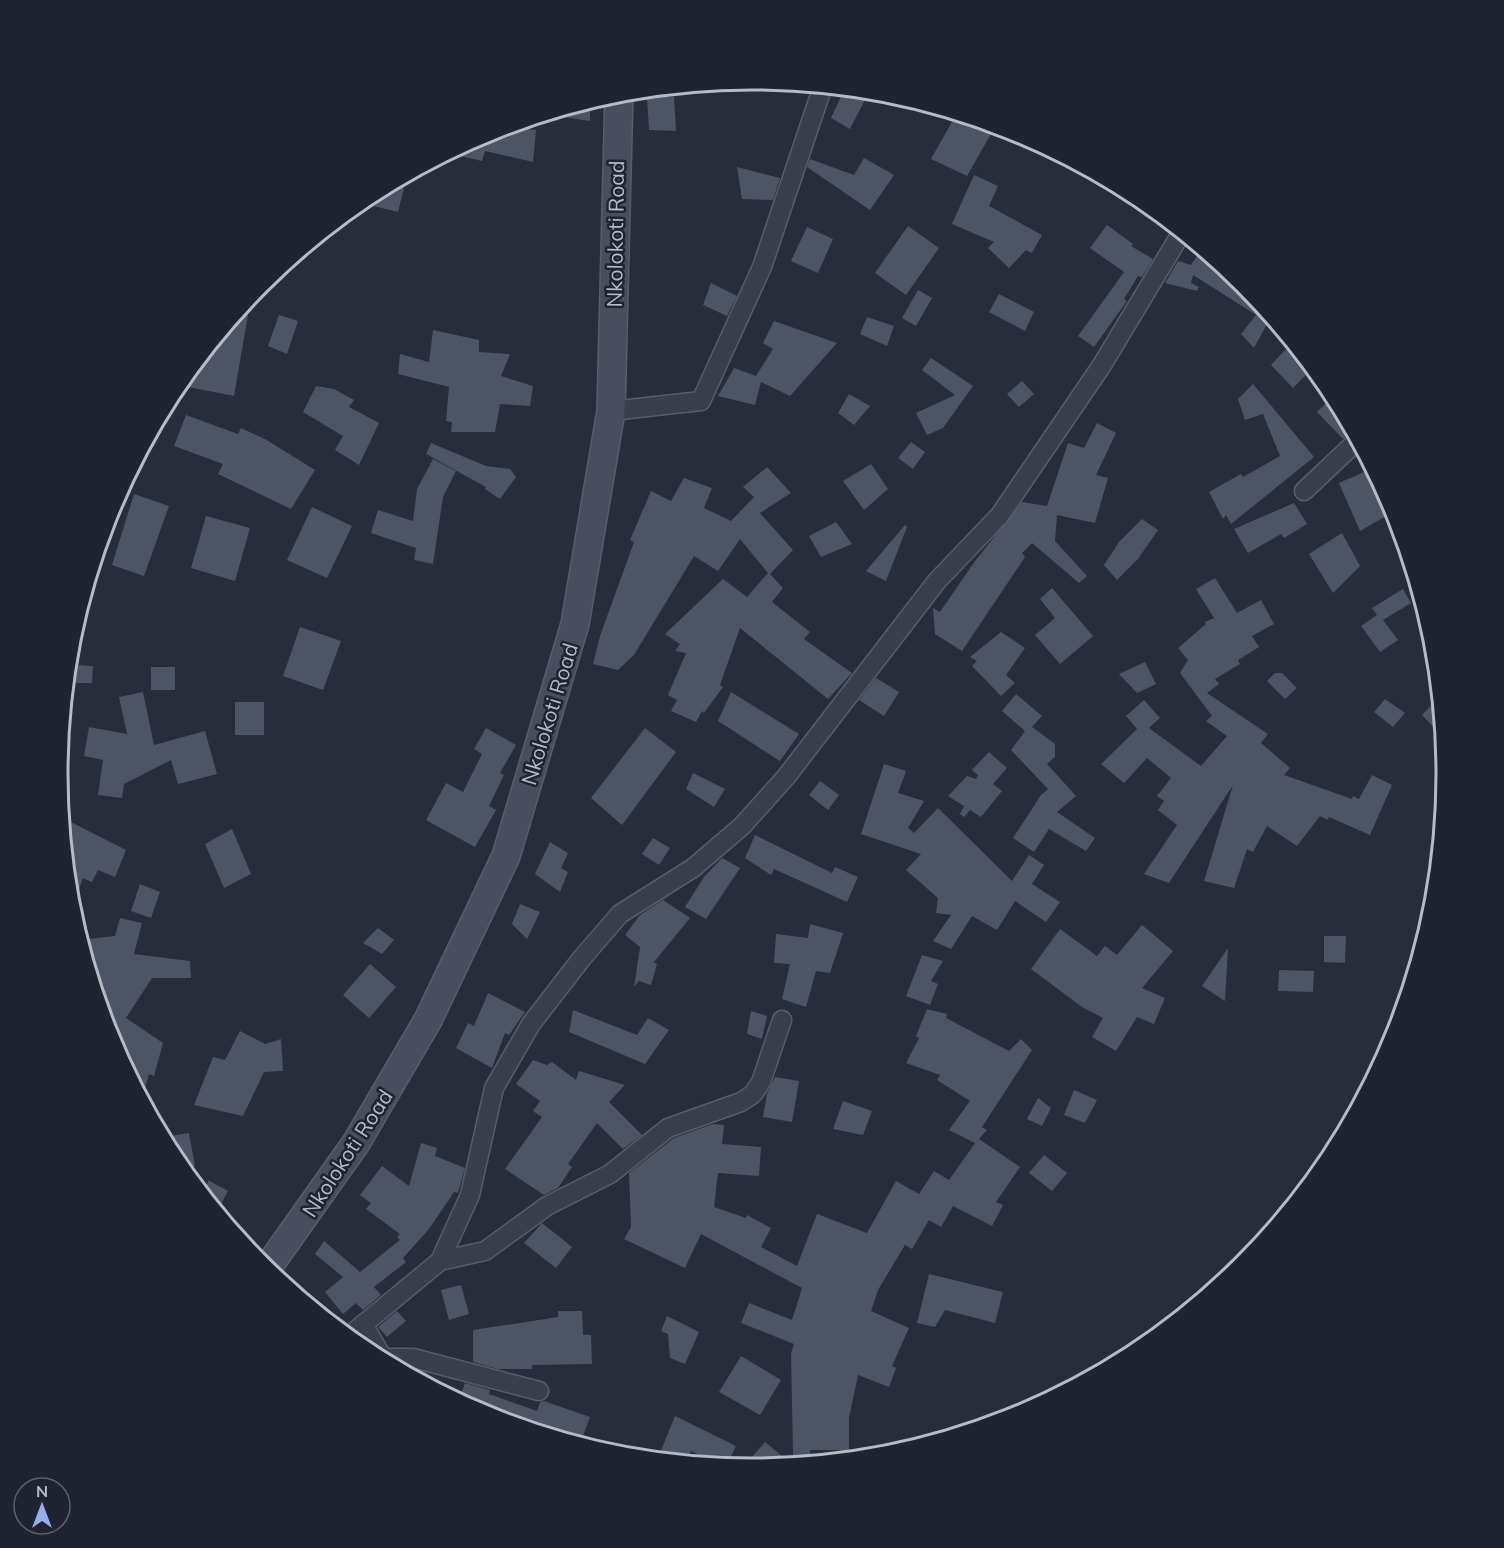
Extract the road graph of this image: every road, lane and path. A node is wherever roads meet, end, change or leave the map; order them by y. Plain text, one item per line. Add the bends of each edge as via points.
1 (822, 93) edge
2 (619, 103) edge
3 (1178, 238) edge
4 (611, 411) junction
5 (1352, 445) edge
6 (1304, 491) dead end
7 (782, 1020) dead end
8 (440, 1261) junction
9 (272, 1262) edge
10 (363, 1324) junction
11 (355, 1331) edge
12 (376, 1346) edge
13 (398, 1359) edge
14 (539, 1391) dead end

1 - 4 street via 762,267 701,401
2 - 4 main road, Nkolokoti Road
3 - 8 street via 1102,365 1000,515 937,581 786,777 742,825 693,868 620,914 531,1024 494,1088 470,1195
4 - 9 main road, Nkolokoti Road via 575,624 506,856 428,1020 356,1143
5 - 6 street
7 - 8 street via 753,1094 668,1128 610,1174 548,1206 485,1251
8 - 10 street
10 - 11 street
10 - 12 street
13 - 14 street via 413,1358

